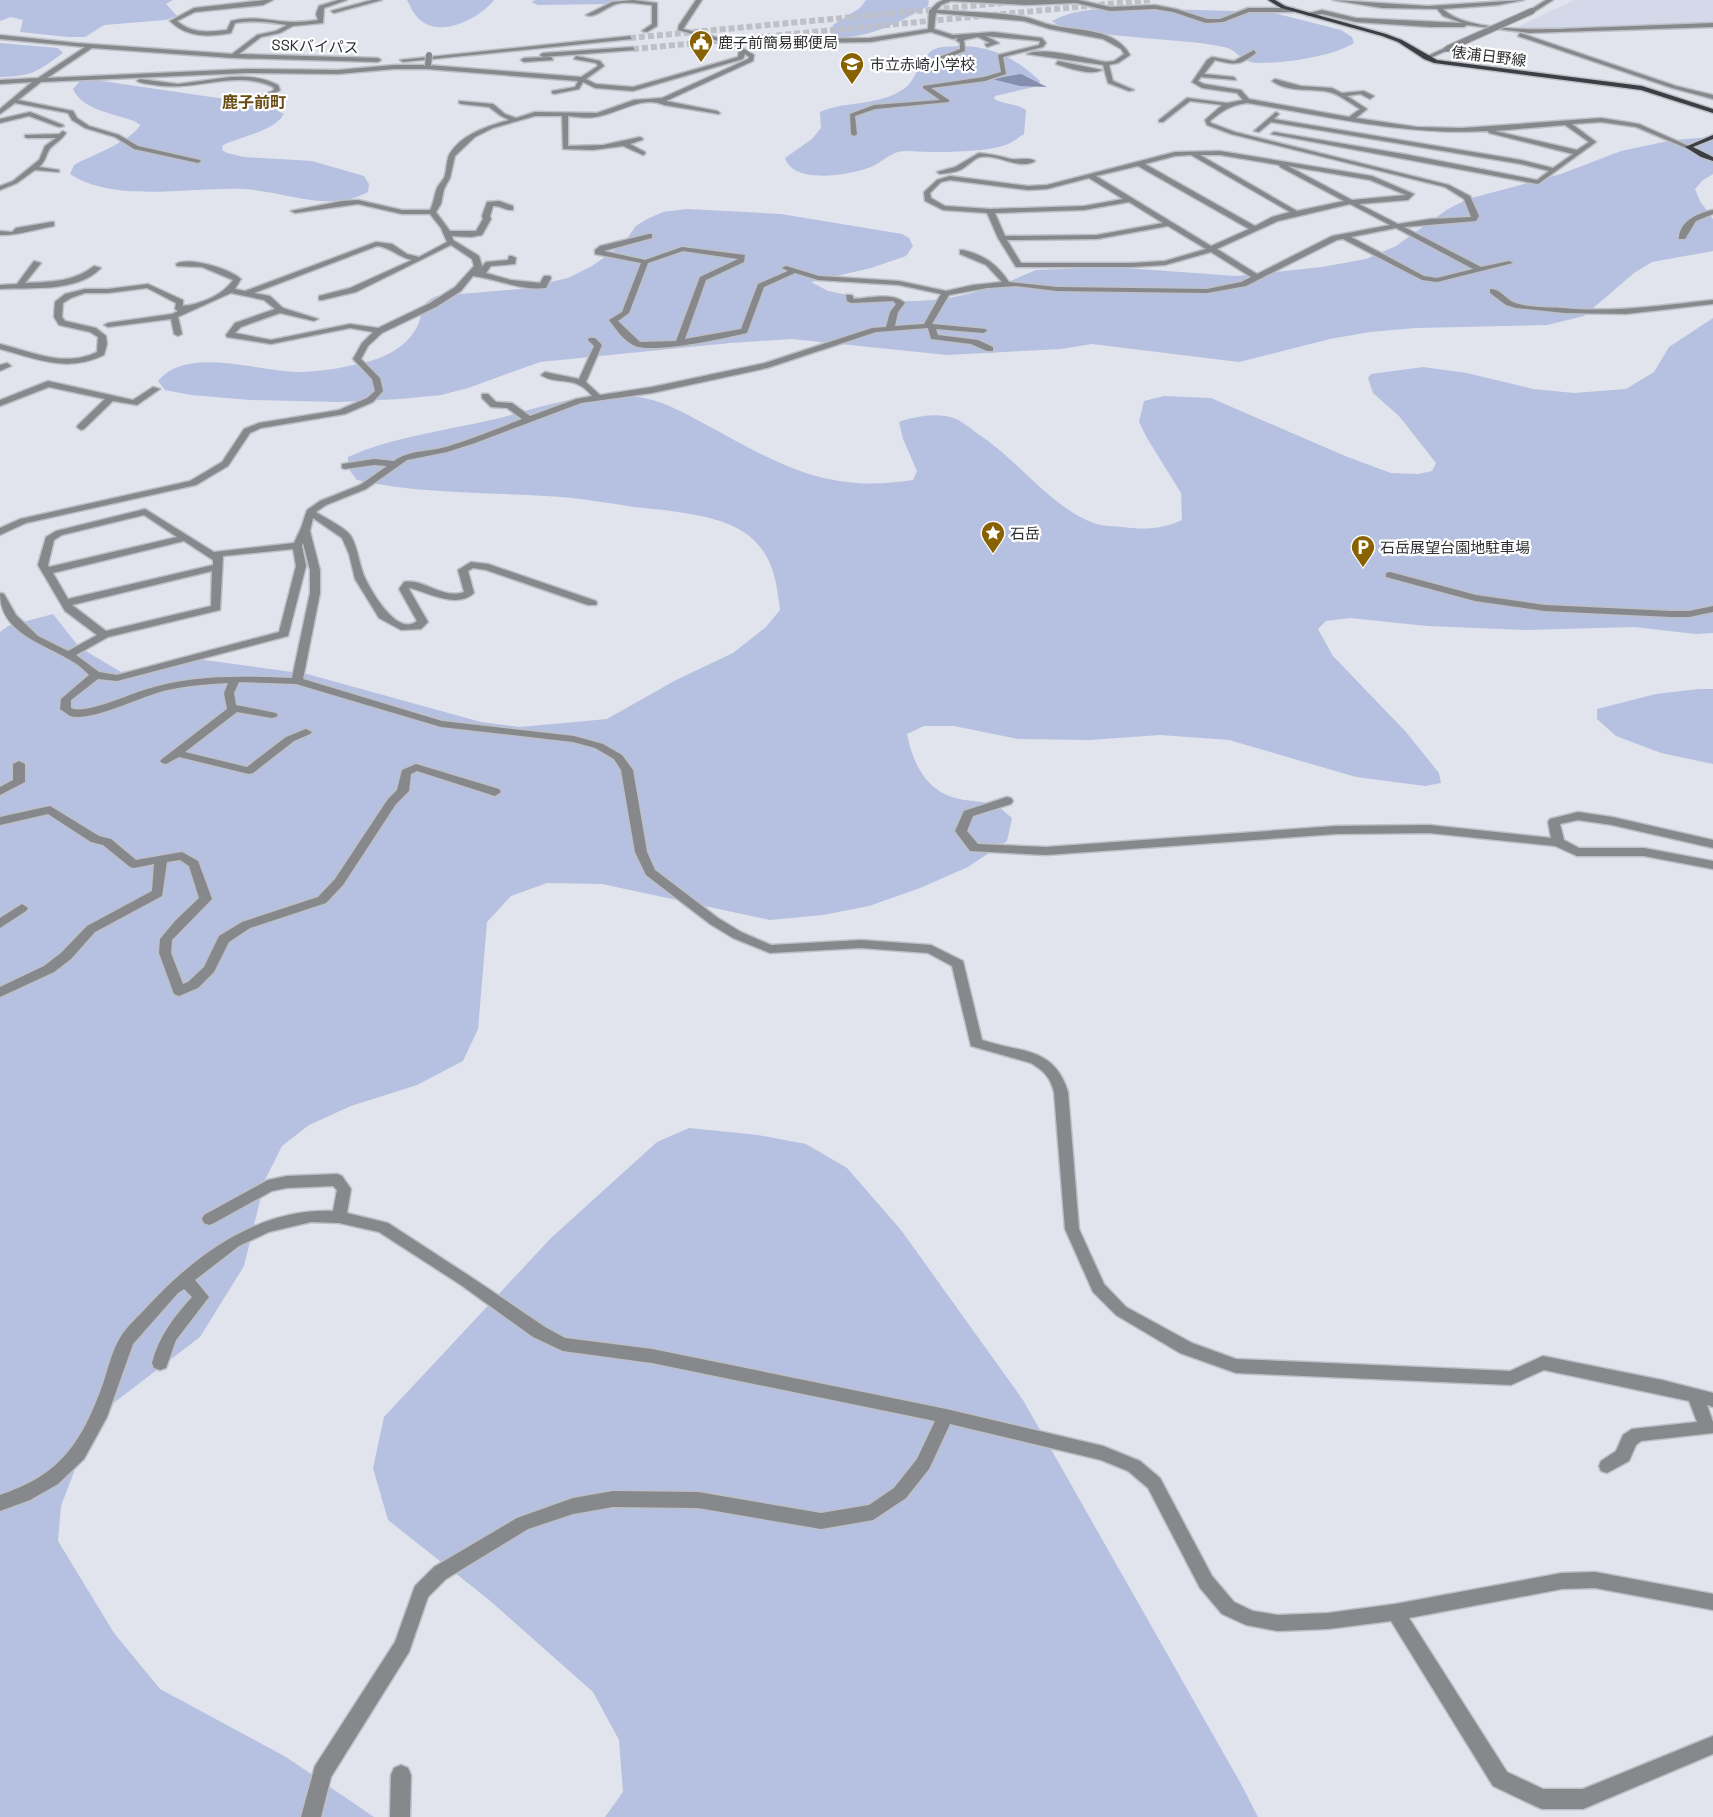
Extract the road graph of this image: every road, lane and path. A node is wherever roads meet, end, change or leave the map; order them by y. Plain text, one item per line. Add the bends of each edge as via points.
1 (270, 0) edge
2 (344, 0) edge
3 (379, 0) edge
4 (699, 0) edge
5 (949, 0) edge
6 (953, 0) edge
7 (1270, 0) edge
8 (1331, 0) edge
9 (1338, 0) edge
10 (1521, 0) edge
11 (1550, 0) edge
12 (627, 1) edge
13 (1439, 8) junction
14 (1292, 10) junction
15 (932, 11) junction
16 (270, 13) dead end
17 (319, 14) junction
18 (1308, 14) junction
19 (592, 16) dead end
20 (274, 20) junction
21 (1068, 21) dead end
22 (1472, 23) junction
23 (292, 24) junction
24 (1713, 25) edge
25 (1058, 28) junction
26 (1499, 28) junction
27 (931, 30) junction
28 (645, 31) dead end
29 (979, 36) junction
30 (0, 37) edge
31 (630, 38) tunnel mouth
32 (1042, 40) junction
33 (728, 42) junction
34 (1004, 42) dead end
35 (996, 43) junction
36 (987, 45) dead end
37 (91, 46) junction
38 (633, 49) tunnel mouth
39 (742, 49) junction
40 (1239, 54) dead end
41 (429, 55) dead end
42 (233, 56) junction
43 (1426, 58) junction
44 (404, 60) junction
45 (524, 60) dead end
46 (936, 60) dead end
47 (1058, 63) dead end
48 (427, 67) junction
49 (1107, 67) junction
50 (730, 68) junction
51 (702, 74) dead end
52 (1199, 75) junction
53 (132, 76) junction
54 (541, 76) junction
55 (1235, 76) dead end
56 (493, 78) dead end
57 (582, 79) junction
58 (38, 81) junction
59 (1275, 81) dead end
60 (0, 82) edge
61 (1674, 87) junction
62 (1642, 88) junction
63 (1131, 90) dead end
64 (554, 92) dead end
65 (1342, 95) junction
66 (1370, 97) dead end
67 (1713, 97) edge
68 (247, 100) dead end
69 (660, 100) junction
70 (13, 101) junction
71 (615, 101) dead end
72 (644, 101) junction
73 (1247, 101) junction
74 (461, 102) dead end
75 (1353, 102) junction
76 (1345, 103) dead end
77 (1224, 104) junction
78 (1284, 107) junction
79 (1713, 111) edge
80 (0, 112) edge
81 (716, 113) dead end
82 (564, 115) junction
83 (514, 119) junction
84 (1351, 119) junction
85 (1269, 120) junction
86 (0, 121) edge
87 (1162, 121) dead end
88 (1564, 122) junction
89 (1481, 130) junction
90 (61, 131) junction
91 (854, 134) dead end
92 (27, 136) dead end
93 (1713, 137) edge
94 (640, 139) dead end
95 (625, 144) junction
96 (1688, 147) junction
97 (643, 153) dead end
98 (1192, 153) junction
99 (1578, 153) junction
100 (1713, 159) edge
101 (1271, 160) junction
102 (198, 161) dead end
103 (1032, 161) dead end
104 (1140, 164) junction
105 (34, 168) junction
106 (1555, 170) junction
107 (57, 171) dead end
108 (1092, 177) junction
109 (943, 180) junction
110 (0, 188) edge
111 (1130, 200) junction
112 (1352, 202) junction
113 (510, 208) dead end
114 (295, 211) dead end
115 (990, 211) junction
116 (432, 212) junction
117 (1713, 212) edge
118 (1296, 213) junction
119 (50, 224) dead end
120 (1170, 224) junction
121 (1396, 226) junction
122 (1255, 229) junction
123 (0, 233) edge
124 (448, 233) junction
125 (642, 236) dead end
126 (1344, 236) junction
127 (1682, 237) dead end
128 (1002, 238) junction
129 (452, 242) junction
130 (1212, 249) junction
131 (963, 252) dead end
132 (512, 258) dead end
133 (420, 259) junction
134 (645, 262) junction
135 (37, 263) dead end
136 (1509, 263) dead end
137 (180, 264) dead end
138 (97, 268) dead end
139 (1481, 270) junction
140 (471, 274) junction
141 (480, 275) junction
142 (1257, 277) junction
143 (547, 278) dead end
144 (282, 280) junction
145 (1008, 284) junction
146 (19, 286) junction
147 (298, 286) dead end
148 (0, 287) edge
149 (230, 290) junction
150 (1493, 291) dead end
151 (246, 293) junction
152 (946, 293) junction
153 (322, 298) dead end
154 (850, 301) dead end
155 (1713, 302) edge
156 (197, 307) junction
157 (280, 310) junction
158 (174, 316) junction
159 (314, 319) dead end
160 (108, 325) dead end
161 (929, 326) junction
162 (890, 328) junction
163 (379, 330) junction
164 (983, 331) dead end
165 (178, 334) dead end
166 (592, 340) dead end
167 (680, 342) junction
168 (0, 346) edge
169 (990, 349) dead end
170 (545, 375) dead end
171 (582, 382) junction
172 (156, 389) dead end
173 (485, 396) dead end
174 (111, 398) junction
175 (598, 399) junction
176 (0, 403) edge
177 (529, 420) junction
178 (80, 427) dead end
179 (397, 464) junction
180 (345, 466) dead end
181 (310, 512) junction
182 (4, 530) edge
183 (305, 530) junction
184 (185, 538) junction
185 (0, 540) edge
186 (297, 546) junction
187 (218, 563) junction
188 (47, 571) junction
189 (1390, 575) dead end
190 (0, 596) edge
191 (66, 603) junction
192 (592, 603) dead end
193 (1713, 609) edge
194 (104, 635) junction
195 (68, 655) junction
196 (96, 675) junction
197 (236, 679) junction
198 (297, 681) junction
199 (235, 708) junction
200 (272, 715) dead end
201 (306, 732) dead end
202 (177, 753) junction
203 (166, 761) dead end
204 (19, 764) dead end
205 (0, 791) edge
206 (496, 792) dead end
207 (1007, 801) dead end
208 (0, 821) edge
209 (1558, 842) junction
210 (1713, 844) edge
211 (161, 859) junction
212 (1713, 865) edge
213 (22, 908) dead end
214 (0, 924) edge
215 (0, 992) edge
216 (339, 1217) junction
217 (209, 1219) dead end
218 (185, 1279) junction
219 (160, 1362) dead end
220 (1695, 1395) junction
221 (1713, 1400) edge
222 (946, 1416) junction
223 (1607, 1466) dead end
224 (0, 1503) edge
225 (1713, 1602) edge
226 (1395, 1612) junction
227 (1713, 1745) edge
228 (401, 1775) dead end
229 (311, 1817) edge
230 (400, 1817) edge

1 - 20 street via 194,10 173,22 184,32 206,34 228,32 234,22 240,20
2 - 17 street via 321,7
3 - 17 street
4 - 33 street via 680,29
5 - 15 street via 935,5
6 - 14 street via 1076,1 1110,9 1155,7 1206,21 1221,21 1248,10
7 - 14 main road, 俵浦日野線
8 - 9 street
9 - 13 street
10 - 13 street
11 - 43 street, bridge
12 - 19 street via 614,3
12 - 28 street via 655,4 655,25
13 - 22 street via 1446,16
14 - 18 main road, 俵浦日野線
15 - 25 street via 1022,19
15 - 27 street
16 - 20 street
17 - 23 street via 321,22
18 - 22 street via 1322,12 1356,20 1430,26
18 - 43 main road, 俵浦日野線 via 1392,38
20 - 23 street
21 - 25 street
22 - 26 street
23 - 42 street via 278,32 259,36
24 - 26 street via 1576,31
25 - 49 street via 1094,34 1119,44 1127,55
26 - 61 street
27 - 29 street via 947,36
27 - 33 street via 870,40
29 - 32 street via 993,34
29 - 35 street
29 - 46 street via 959,40 963,42 963,50
30 - 37 street, SSKバイパス
31 - 44 street, SSKバイパス
32 - 49 street via 1051,45 1028,53 1066,56
32 - 91 street via 1041,46 1000,56 1004,73 985,79 926,87 947,101 874,107 852,115
33 - 39 street
34 - 35 street
35 - 36 street
37 - 42 street, SSKバイパス
37 - 58 street
38 - 44 street
39 - 50 street via 752,56 751,60
39 - 57 street via 741,58 633,89 596,86
40 - 52 street via 1251,54 1234,62 1214,58
41 - 48 street, bridge
42 - 44 street, SSKバイパス
43 - 62 main road, 俵浦日野線 via 1450,64
45 - 57 street via 572,58 598,62 601,66
47 - 49 street via 1081,69
48 - 53 street
48 - 54 street
49 - 63 street via 1110,82
50 - 51 street
50 - 69 street
52 - 55 street
52 - 73 street via 1195,82 1202,86 1239,91
53 - 58 street
53 - 68 street via 139,81 173,86 248,78 266,80 276,86 274,93 267,97
54 - 56 street via 526,80
54 - 57 street
57 - 64 street via 574,90
58 - 60 street
58 - 70 street
59 - 65 street via 1301,88 1332,90
61 - 62 street
61 - 67 street
62 - 79 main road, 俵浦日野線
65 - 66 street via 1356,92
65 - 75 street
69 - 72 street
69 - 81 street
70 - 80 street
70 - 102 street via 71,112 74,119 87,127 117,136 136,148
71 - 72 street
72 - 82 street via 598,115
73 - 77 street
73 - 78 street
74 - 83 street via 491,105 503,116
75 - 76 street
75 - 84 street via 1364,109
77 - 87 street via 1189,99
77 - 121 street via 1207,121 1212,126 1447,186 1467,198 1475,216 1466,221 1430,221
78 - 84 street
78 - 85 street
82 - 83 street via 535,114
82 - 95 street via 565,148 577,150
83 - 116 street via 473,136 457,149 440,189 438,204
84 - 89 street via 1410,128
85 - 106 street
85 - 106 street via 1257,130 1538,182
86 - 90 street via 30,114
88 - 89 street
88 - 96 street via 1620,121
88 - 99 street via 1593,142
89 - 99 street
90 - 92 street
90 - 105 street via 57,141 47,148 42,162
93 - 96 main road
94 - 95 street
95 - 97 street
96 - 100 main road
98 - 101 street
98 - 104 street via 1175,154
98 - 118 street
99 - 106 street
101 - 112 street
101 - 112 street via 1372,178 1410,194 1408,198
103 - 109 street via 979,156 957,169 934,174
104 - 108 street
104 - 122 street
105 - 107 street
105 - 110 street via 16,182
108 - 109 street via 1038,188 962,178
108 - 111 street
109 - 115 street via 926,193 928,199 943,208
111 - 115 street via 1084,208
111 - 120 street
112 - 118 street
112 - 121 street
113 - 124 street via 499,203 490,204 487,219 479,233
114 - 116 street via 358,202 402,212
115 - 128 street
116 - 124 street via 446,226
117 - 127 street via 1691,219
118 - 122 street
119 - 123 street via 13,234
120 - 128 street via 1097,237
120 - 130 street
121 - 126 street
121 - 139 street
122 - 130 street
124 - 129 street
125 - 134 street via 598,252
126 - 139 street via 1422,278 1437,280
126 - 142 street
128 - 130 street via 1019,265 1165,263
129 - 133 street
129 - 140 street via 476,258 478,266
130 - 142 street
131 - 145 street via 976,255 996,267
132 - 141 street via 512,262 489,264
133 - 144 street via 404,256 387,245 376,244
133 - 153 street via 353,290
134 - 167 street via 625,313 613,320 638,345 651,347
134 - 167 street via 682,249 742,256 742,260 703,279
135 - 146 street
136 - 139 street
137 - 149 street via 204,265 224,272 237,279
138 - 146 street via 83,278
140 - 141 street
140 - 163 street via 458,289 433,305
141 - 143 street via 543,286
142 - 145 street via 1236,286 1207,291 1057,289 1037,284
144 - 147 street
144 - 151 street
145 - 152 street
146 - 148 street
149 - 151 street
149 - 156 street
150 - 155 street via 1519,306 1564,310 1626,312
151 - 157 street via 267,298
152 - 161 street
152 - 167 street via 899,283 818,278 790,270 761,286 744,331
154 - 162 street via 894,299 901,303 894,312
156 - 158 street
156 - 168 street via 179,309 180,302 148,286 85,291 58,302 58,317 62,323 93,330 102,336 101,353 82,361 62,361
157 - 159 street
157 - 163 street via 254,316 238,325 230,335 271,342 350,326
158 - 160 street
158 - 165 street
161 - 162 street
161 - 164 street
161 - 169 street via 934,336 943,340 976,341
162 - 175 street via 860,333 767,365
163 - 182 street via 357,359 376,378 379,391 374,399 361,407 247,431 225,464 193,483 23,521
166 - 171 street via 598,345
170 - 171 street
171 - 175 street
172 - 174 street via 134,403
173 - 177 street via 494,405 509,405
174 - 176 street via 48,384
174 - 178 street
175 - 177 street via 579,401
177 - 179 street via 444,450 404,458
179 - 180 street via 374,462
179 - 181 street via 363,487 323,503
181 - 183 street
181 - 192 street via 346,536 360,579 376,606 383,616 401,627 417,627 423,622 404,589 408,584 450,597 462,597 469,592 463,570 471,565 488,567
182 - 185 street
183 - 186 street
183 - 198 street via 316,570 315,593
184 - 187 street
184 - 188 street
184 - 188 street via 145,512 78,528 59,533 49,540 43,565
186 - 187 street via 218,553
186 - 196 street via 301,566 284,634 117,678
187 - 191 street
187 - 194 street via 216,608
188 - 191 street
189 - 193 street via 1476,598 1545,608 1672,614
190 - 195 street via 12,617 34,638
191 - 194 street via 69,609
194 - 195 street
195 - 196 street
196 - 197 street via 66,699 65,710 74,714 158,689 192,682
197 - 198 street
197 - 199 street via 229,693 231,707
198 - 220 street via 441,724 574,738 599,746 618,757 627,770 641,852 650,872 737,935 770,949 861,944 931,949 958,964 976,1043 1030,1057 1053,1071 1061,1092 1072,1229 1098,1288 1121,1311 1186,1348 1236,1366 1511,1378 1543,1363
199 - 200 street
199 - 202 street
201 - 202 street via 290,739 249,771
202 - 203 street
204 - 205 street via 19,782
206 - 211 street via 416,767 406,772 403,791 392,802 339,882 322,900 246,925 224,940 209,969 193,985 179,991 166,954 166,939 206,899 194,864 182,856
207 - 209 street via 968,814 962,831 974,848 1046,851 1336,830 1429,829
208 - 211 street via 50,810 95,839 107,842 134,864
209 - 210 street via 1554,822 1578,816
209 - 212 street via 1577,852 1644,852
211 - 215 street via 158,893 90,929 66,956 49,969
213 - 214 street
216 - 217 street via 344,1189 337,1180 268,1186
216 - 218 street via 311,1216 266,1227 234,1242
216 - 222 street via 383,1227 539,1332 563,1344 652,1356
218 - 219 street via 201,1297 170,1332 162,1348
218 - 224 street via 126,1341 99,1417 78,1454 52,1479 24,1495
220 - 221 street
220 - 223 street via 1707,1428 1638,1434 1629,1440 1623,1456
222 - 226 street via 1103,1453 1134,1466 1154,1483 1206,1582 1228,1608 1252,1618 1278,1623 1328,1621
222 - 229 street via 923,1464 900,1493 873,1512 821,1521 698,1500 613,1499 573,1506 522,1523 440,1573 421,1592 403,1646 322,1773
225 - 226 street via 1595,1580 1562,1581
226 - 227 street via 1500,1779 1542,1798 1583,1799
228 - 230 street

